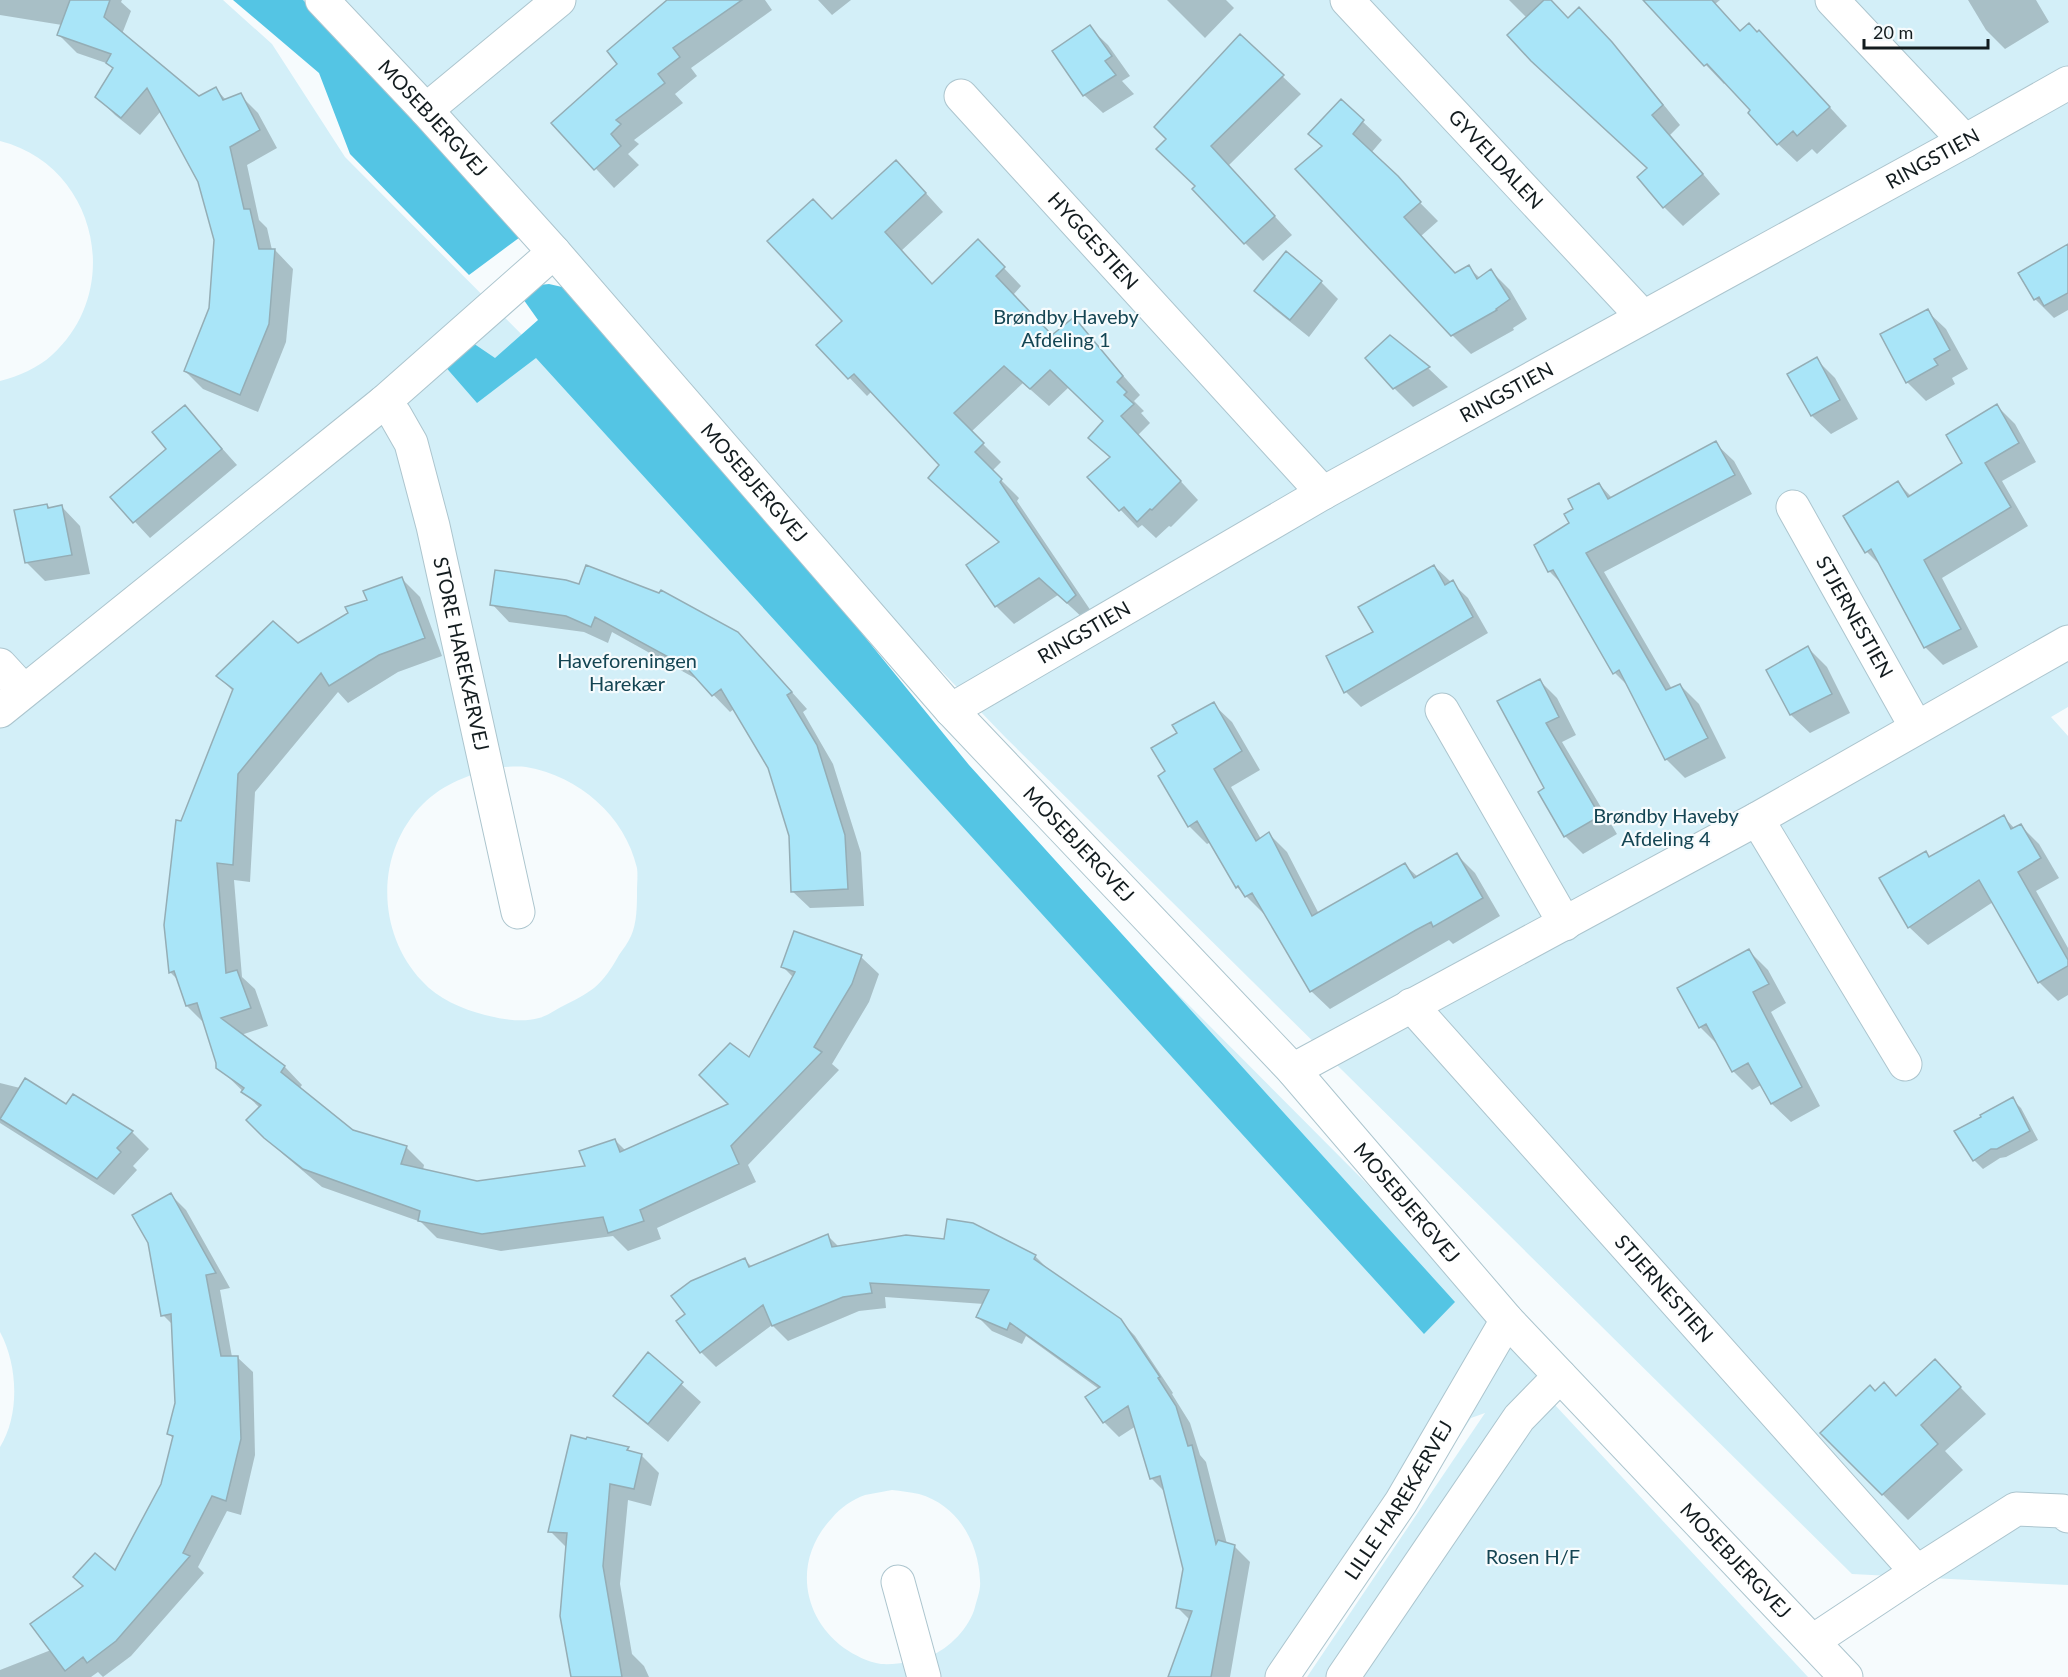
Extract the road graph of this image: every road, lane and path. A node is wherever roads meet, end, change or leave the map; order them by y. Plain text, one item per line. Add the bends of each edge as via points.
1 (322, 0) edge
2 (559, 0) edge
3 (1347, 0) edge
4 (1832, 0) edge
5 (2068, 82) edge
6 (961, 96) dead end
7 (426, 110) junction
8 (1965, 141) junction
9 (554, 252) junction
10 (1643, 317) junction
11 (384, 402) junction
12 (1323, 493) junction
13 (1792, 507) dead end
14 (2068, 642) edge
15 (0, 665) edge
16 (12, 701) edge
17 (951, 710) junction
18 (1442, 710) dead end
19 (1916, 727) junction
20 (1757, 819) junction
21 (518, 912) dead end
22 (1565, 924) junction
23 (1410, 1005) junction
24 (1905, 1064) dead end
25 (1293, 1070) junction
26 (1507, 1320) junction
27 (1560, 1376) junction
28 (2068, 1516) edge
29 (1917, 1572) junction
30 (897, 1582) dead end
31 (1813, 1641) junction
32 (924, 1677) edge
33 (1282, 1677) edge
34 (1343, 1677) edge
35 (1846, 1677) edge

1 - 7 street, MOSEBJERGVEJ
2 - 7 street
3 - 10 street, GYVELDALEN
4 - 8 street
5 - 8 street, RINGSTIEN
6 - 12 street, HYGGESTIEN
7 - 9 street, MOSEBJERGVEJ
8 - 10 street, RINGSTIEN
9 - 11 street
9 - 17 street, MOSEBJERGVEJ
10 - 12 street, RINGSTIEN
11 - 16 street
11 - 21 street, STORE HAREKÆRVEJ via 411,443
12 - 17 street, RINGSTIEN
13 - 19 street, STJERNESTIEN
14 - 19 street
15 - 16 street
17 - 25 street, MOSEBJERGVEJ
18 - 22 street
19 - 20 street
20 - 22 street
20 - 24 street
22 - 23 street
23 - 25 street
23 - 29 street, STJERNESTIEN
25 - 26 street, MOSEBJERGVEJ
26 - 27 street, MOSEBJERGVEJ
26 - 33 street, LILLE HAREKÆRVEJ via 1401,1502
27 - 31 street, MOSEBJERGVEJ
27 - 34 street via 1519,1418
28 - 29 street via 2062,1511 2016,1509
29 - 31 street
30 - 32 street
31 - 35 street, MOSEBJERGVEJ

